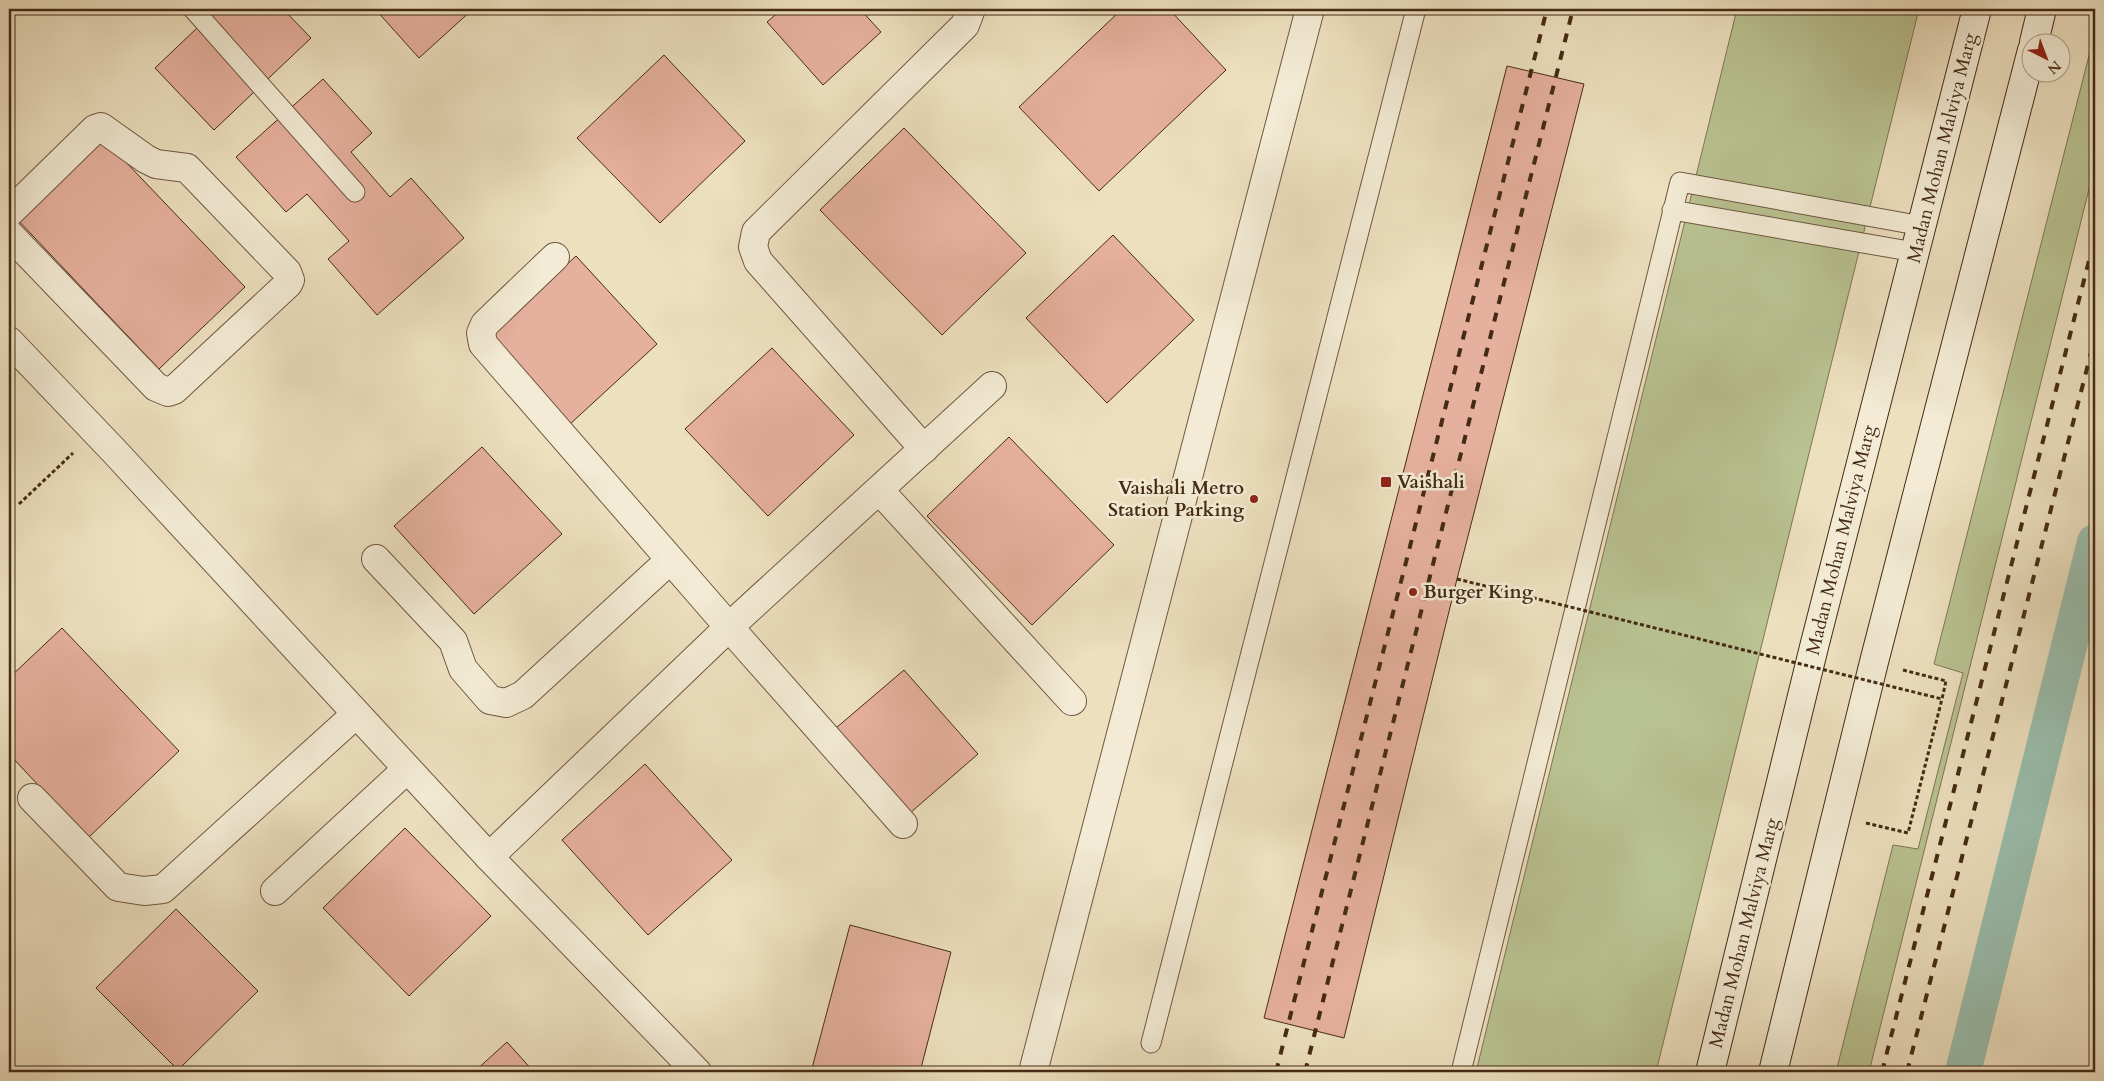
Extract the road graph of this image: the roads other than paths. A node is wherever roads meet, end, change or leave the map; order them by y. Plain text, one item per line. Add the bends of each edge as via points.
1 (193, 9) edge
2 (971, 9) edge
3 (1310, 9) edge
4 (1416, 9) edge
5 (1977, 9) edge
6 (2042, 9) edge
7 (2036, 32) edge
8 (2024, 82) edge
9 (355, 192) dead end
10 (1672, 210) junction
11 (9, 213) edge
12 (1922, 226) junction
13 (9, 234) edge
14 (1915, 252) junction
15 (555, 258) dead end
16 (9, 340) edge
17 (992, 386) dead end
18 (924, 449) junction
19 (880, 491) junction
20 (376, 560) dead end
21 (670, 560) junction
22 (729, 627) junction
23 (1072, 701) dead end
24 (355, 715) junction
25 (407, 769) junction
26 (32, 798) dead end
27 (903, 824) dead end
28 (489, 857) junction
29 (276, 891) dead end
30 (1151, 1043) dead end
31 (697, 1072) edge
32 (1033, 1072) edge
33 (1461, 1072) edge
34 (1710, 1072) edge
35 (1772, 1072) edge

1 - 9 lane
2 - 18 street via 965,25 756,232 753,246 758,262
3 - 32 street
4 - 30 lane
5 - 12 street, Madan Mohan Malviya Marg
6 - 7 street
8 - 35 street
10 - 12 lane via 1679,183 1683,181
10 - 14 lane
10 - 33 lane
11 - 13 street via 94,129 101,127 146,160 187,168 287,272 290,280 174,390 168,392 156,387
12 - 14 street, Madan Mohan Malviya Marg
14 - 34 street, Madan Mohan Malviya Marg
15 - 21 street via 485,324 481,333 484,344
16 - 24 street
17 - 18 street
18 - 19 street
19 - 22 street
19 - 23 street
20 - 21 street via 453,641 463,669 490,700 506,703 523,695
21 - 22 street
22 - 27 street
22 - 28 street
24 - 25 street
24 - 26 street via 163,889 144,891 118,887
25 - 28 street
25 - 29 street
28 - 31 street

